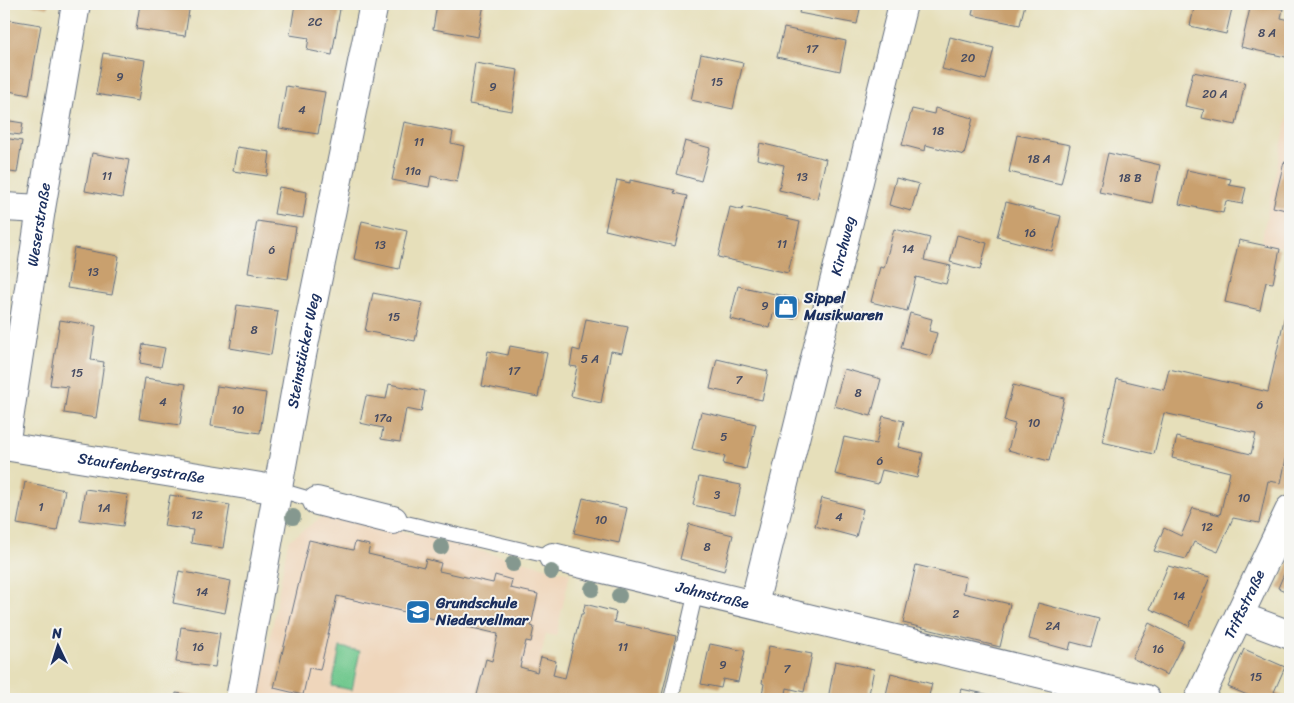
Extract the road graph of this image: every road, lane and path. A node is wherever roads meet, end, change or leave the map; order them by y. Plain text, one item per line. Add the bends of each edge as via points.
1 (76, 4) edge
2 (374, 4) edge
3 (903, 4) edge
4 (4, 207) edge
5 (41, 209) junction
6 (4, 446) edge
7 (279, 490) junction
8 (318, 501) joint
9 (1290, 509) edge
10 (393, 520) joint
11 (553, 557) joint
12 (696, 591) junction
13 (754, 604) junction
14 (1239, 616) junction
15 (1290, 635) edge
16 (240, 699) edge
17 (671, 699) edge
18 (1146, 699) edge
19 (1199, 699) edge

1 - 5 street, Weserstraße
2 - 7 street, Steinstücker Weg
3 - 13 street, Kirchweg
4 - 5 street
5 - 6 street, Weserstraße
6 - 7 street, Staufenbergstraße
7 - 8 lane, Jahnstraße
7 - 16 street, Steinstücker Weg
8 - 10 street, Jahnstraße
9 - 14 street, Triftstraße
10 - 11 lane, Jahnstraße
11 - 12 street, Jahnstraße
12 - 13 street, Jahnstraße
12 - 17 lane
13 - 18 street, Jahnstraße
14 - 15 street
14 - 19 street, Triftstraße

